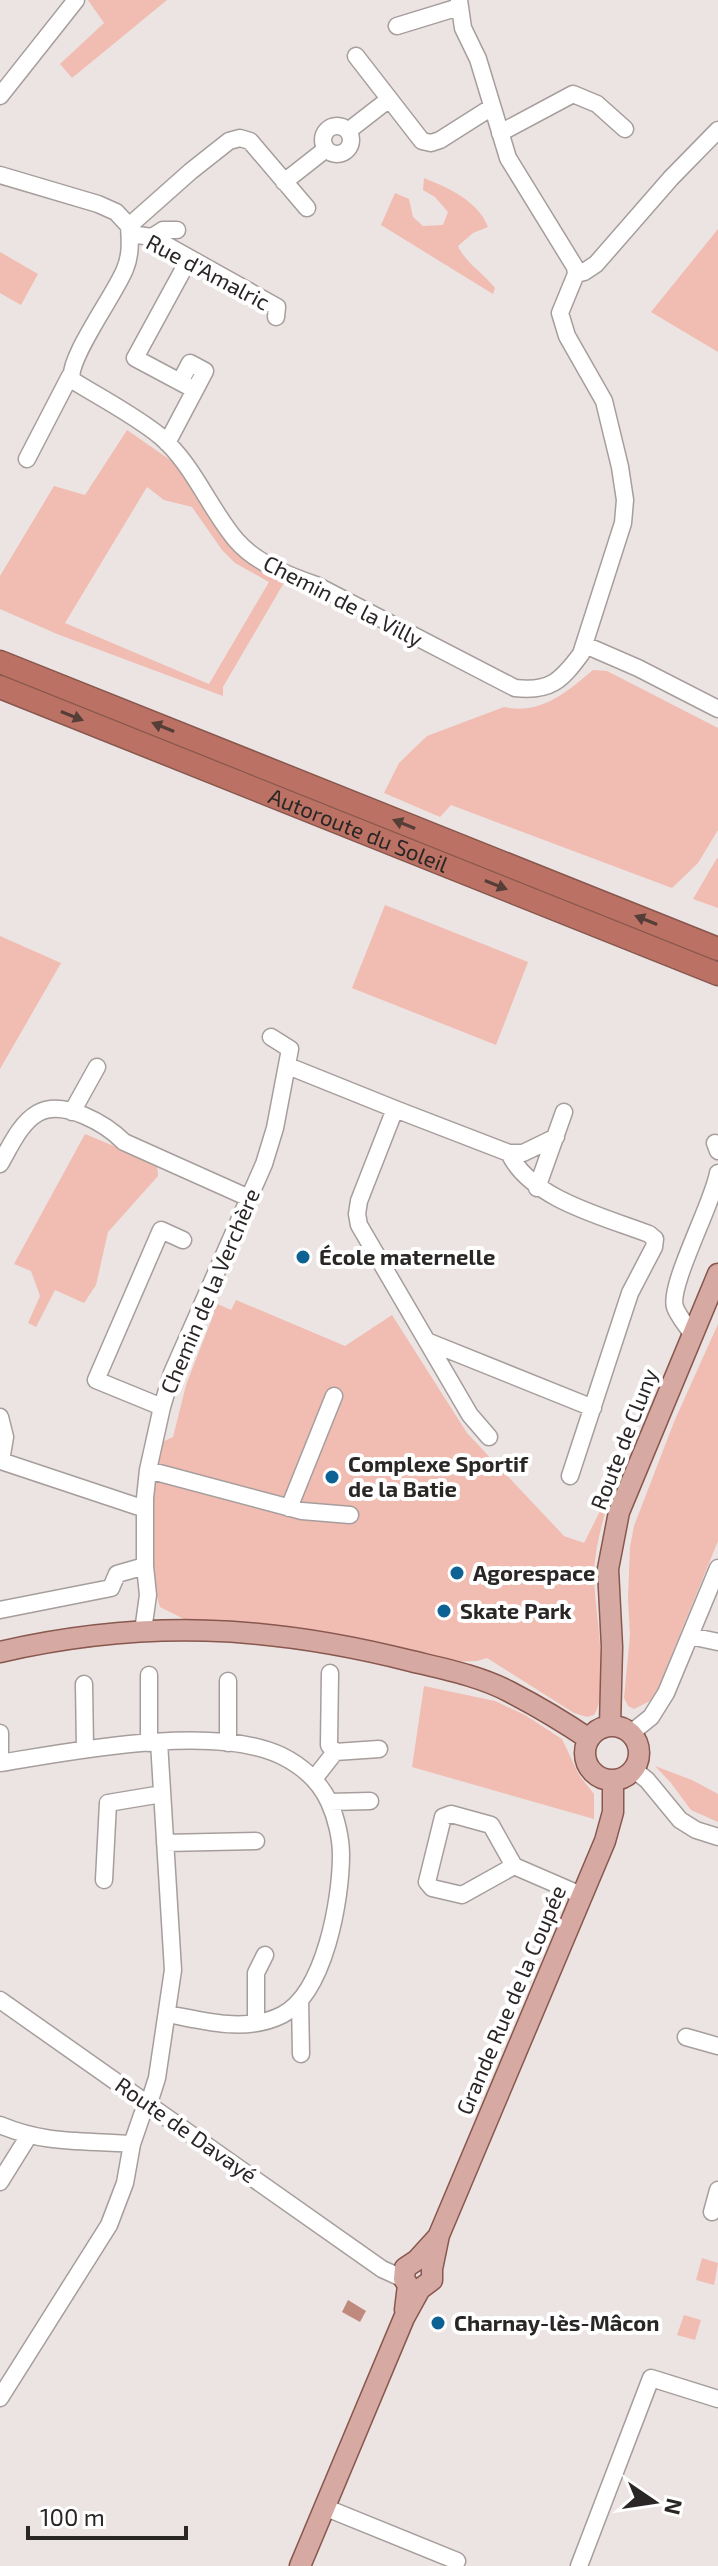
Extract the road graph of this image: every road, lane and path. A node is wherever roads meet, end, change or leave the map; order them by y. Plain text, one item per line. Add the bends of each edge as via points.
1 (76, 0) edge
2 (459, 3) edge
3 (397, 26) dead end
4 (356, 56) dead end
5 (0, 96) edge
6 (388, 100) junction
7 (492, 107) junction
8 (625, 129) dead end
9 (718, 130) edge
10 (500, 133) junction
11 (0, 175) edge
12 (284, 182) junction
13 (307, 208) dead end
14 (130, 230) junction
15 (177, 230) dead end
16 (152, 237) junction
17 (189, 259) junction
18 (576, 274) junction
19 (276, 317) dead end
20 (70, 376) junction
21 (167, 443) junction
22 (27, 459) dead end
23 (585, 645) junction
24 (0, 662) edge
25 (0, 687) edge
26 (718, 709) edge
27 (718, 949) edge
28 (718, 974) edge
29 (271, 1037) dead end
30 (289, 1058) junction
31 (97, 1067) dead end
32 (395, 1109) junction
33 (72, 1112) junction
34 (564, 1112) dead end
35 (556, 1137) junction
36 (509, 1153) junction
37 (0, 1164) edge
38 (718, 1173) edge
39 (537, 1188) junction
40 (249, 1198) junction
41 (183, 1240) dead end
42 (718, 1274) edge
43 (692, 1334) junction
44 (428, 1341) junction
45 (334, 1396) dead end
46 (162, 1407) junction
47 (593, 1408) junction
48 (0, 1417) edge
49 (489, 1437) dead end
50 (148, 1470) junction
51 (570, 1476) dead end
52 (289, 1508) junction
53 (145, 1509) junction
54 (350, 1515) dead end
55 (145, 1566) junction
56 (718, 1568) edge
57 (0, 1610) edge
58 (143, 1631) junction
59 (690, 1636) junction
60 (718, 1642) edge
61 (0, 1652) edge
62 (330, 1673) dead end
63 (149, 1675) dead end
64 (228, 1681) dead end
65 (84, 1684) dead end
66 (610, 1726) junction
67 (0, 1733) edge
68 (631, 1733) junction
69 (589, 1739) junction
70 (154, 1742) junction
71 (228, 1743) junction
72 (85, 1749) junction
73 (379, 1749) dead end
74 (335, 1752) junction
75 (0, 1763) edge
76 (633, 1769) junction
77 (314, 1779) junction
78 (613, 1780) junction
79 (162, 1794) junction
80 (370, 1801) dead end
81 (329, 1802) junction
82 (718, 1837) edge
83 (256, 1841) dead end
84 (165, 1843) junction
85 (514, 1866) junction
86 (104, 1880) dead end
87 (581, 1895) junction
88 (265, 1955) dead end
89 (0, 2000) edge
90 (300, 2000) junction
91 (168, 2014) junction
92 (256, 2023) junction
93 (686, 2037) dead end
94 (718, 2046) edge
95 (301, 2054) dead end
96 (149, 2103) junction
97 (0, 2125) edge
98 (28, 2137) junction
99 (132, 2144) junction
100 (0, 2182) edge
101 (718, 2190) edge
102 (712, 2212) dead end
103 (415, 2274) junction
104 (0, 2398) edge
105 (718, 2399) edge
106 (324, 2507) junction
107 (457, 2561) dead end
108 (300, 2566) edge
109 (579, 2566) edge

1 - 5 street
2 - 3 street
2 - 7 street
4 - 6 street
6 - 7 street via 422,141 431,143
6 - 12 street via 348,131 331,127 324,135 326,149
7 - 10 street
8 - 10 street via 597,104 573,94
9 - 18 street via 596,264
10 - 18 street via 508,158
11 - 14 street via 98,204 116,212
12 - 13 street
12 - 14 street via 250,141 229,141
14 - 16 street, Rue d'Amalric
14 - 20 street via 124,271
15 - 16 street
16 - 17 street, Rue d'Amalric
17 - 19 street, Rue d'Amalric via 277,307
17 - 21 street via 135,358 180,382 190,363 205,371
18 - 23 street, Chemin de la Villy via 562,303 562,324 604,401 625,500 623,523
20 - 21 street, Chemin de la Villy
20 - 22 street
21 - 23 street, Chemin de la Villy via 236,540 253,555 515,688 537,691 552,684
23 - 26 street
27 -> 24 highway, Autoroute du Soleil
25 -> 28 highway, Autoroute du Soleil
29 - 30 street
30 - 32 street
30 - 40 street, Chemin de la Verchère via 275,1128
31 - 33 street
32 - 36 street
32 - 44 street via 357,1214
33 - 37 street via 39,1112
33 - 40 street via 112,1129 124,1142
34 - 35 street
35 - 36 street via 523,1153
35 - 39 street
36 - 39 street
38 - 43 street via 674,1291 674,1306
39 - 47 street via 655,1239 630,1293
40 - 46 street, Chemin de la Verchère
41 - 46 street via 161,1230 96,1380
42 - 43 main road, Route de Cluny
43 - 66 main road, Route de Cluny via 619,1512 608,1569
44 - 47 street
44 - 49 street via 470,1415
45 - 52 street
46 - 50 street, Chemin de la Verchère
47 - 51 street
48 - 53 street via 5,1437 1,1461
50 - 52 street
50 - 53 street, Chemin de la Verchère
52 - 54 street
53 - 55 street, Chemin de la Verchère
55 - 57 street via 117,1574 111,1588
55 - 58 street, Chemin de la Verchère
56 - 59 street
58 - 61 main road
58 - 69 main road via 264,1633 376,1652 508,1691
59 - 60 street
59 - 68 street via 666,1693
62 - 74 street via 329,1745
63 - 70 street
64 - 71 street
65 - 72 street
66 - 68 main road
66 - 69 main road
67 - 75 street
68 - 76 main road via 639,1755
69 - 78 main road via 590,1768
70 - 71 street
70 - 72 street
70 - 79 street
71 - 77 street via 282,1756
72 - 75 street
73 - 74 street
74 - 77 street
76 - 78 main road
76 - 82 street via 680,1820
77 - 81 street
78 - 87 main road, Grande Rue de la Coupée via 610,1826
79 - 84 street
79 - 86 street via 108,1803
80 - 81 street
81 - 90 street via 341,1855 336,1903 317,1972
83 - 84 street
84 - 91 street via 173,1958
85 - 85 street via 491,1825 451,1814 443,1817 427,1882 462,1895
85 - 87 street
87 - 103 main road, Grande Rue de la Coupée via 439,2235
88 - 92 street via 256,1973
89 - 96 street, Route de Davayé
90 - 92 street via 283,2015
90 - 95 street
91 - 92 street via 232,2025
91 - 96 street
93 - 94 street
96 - 99 street
96 - 103 street, Route de Davayé via 371,2259
97 - 98 street
98 - 99 street
98 - 100 street
99 - 104 street via 109,2225
101 - 102 street
103 - 106 main road, Grande Rue de la Coupée via 404,2318
105 - 109 street via 651,2378
106 - 107 street
106 - 108 main road, Grande Rue de la Coupée

